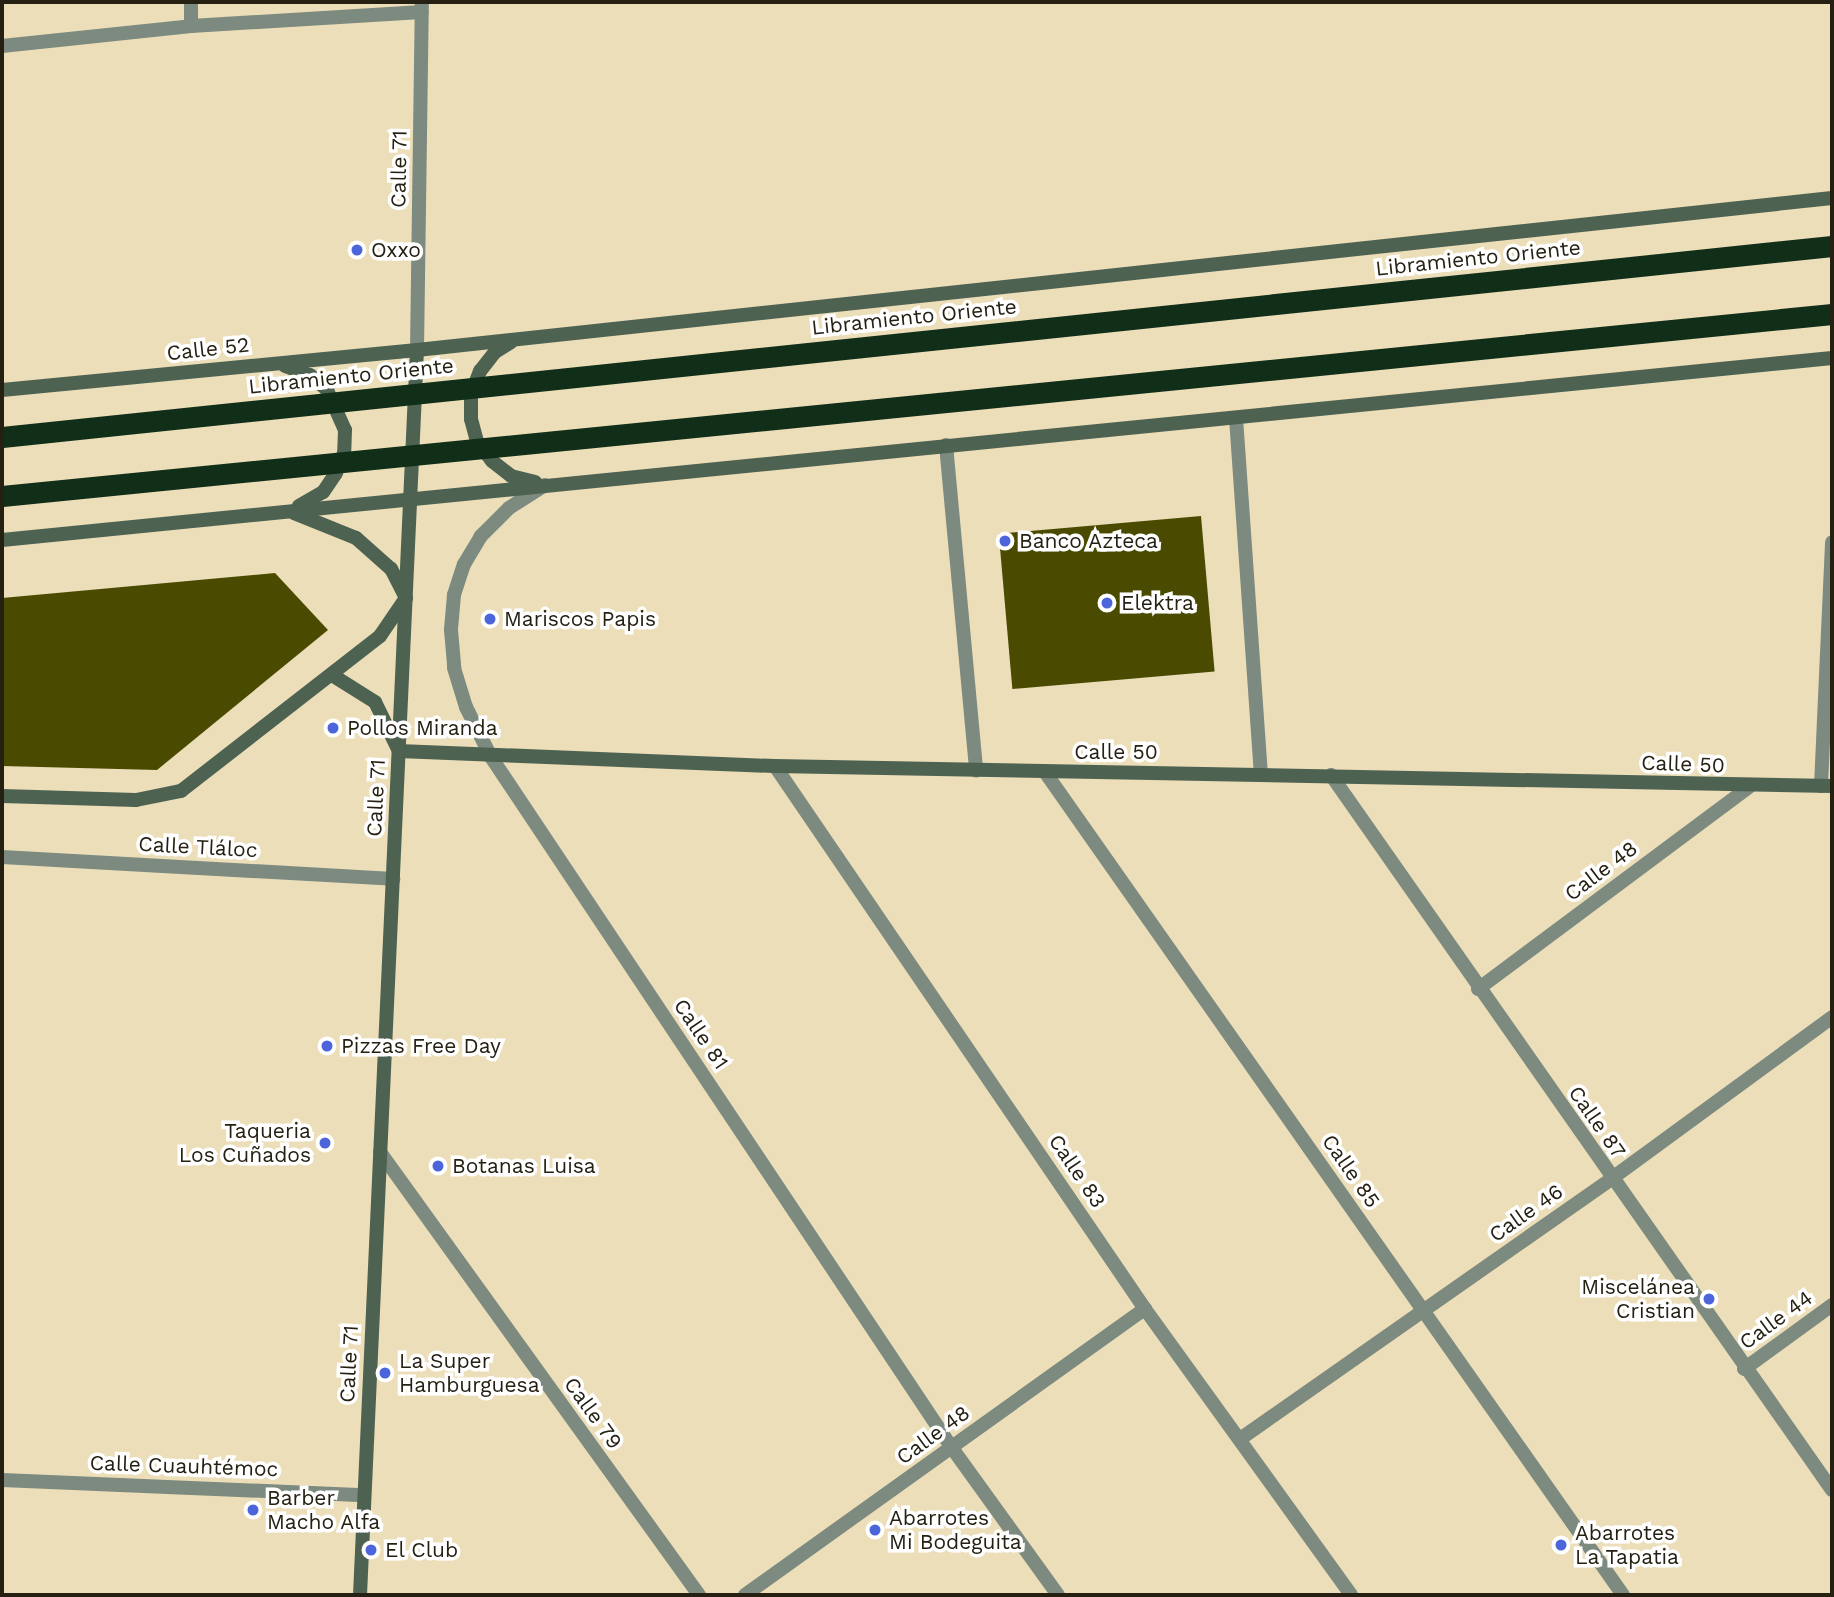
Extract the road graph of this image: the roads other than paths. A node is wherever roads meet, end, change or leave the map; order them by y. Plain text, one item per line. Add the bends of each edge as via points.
1 (191, 2) edge
2 (422, 7) edge
3 (191, 26) junction
4 (2, 46) edge
5 (1832, 198) edge
6 (1832, 246) edge
7 (1832, 314) edge
8 (522, 338) junction
9 (418, 350) junction
10 (1832, 358) edge
11 (270, 364) junction
12 (2, 390) edge
13 (1236, 418) junction
14 (2, 437) edge
15 (946, 445) junction
16 (545, 485) junction
17 (2, 496) edge
18 (410, 498) junction
19 (285, 510) junction
20 (2, 540) edge
21 (1832, 542) edge
22 (406, 598) junction
23 (1829, 674) edge
24 (332, 675) junction
25 (399, 751) junction
26 (491, 757) junction
27 (775, 766) junction
28 (976, 771) junction
29 (1045, 772) junction
30 (1261, 774) junction
31 (1331, 775) junction
32 (1827, 786) edge
33 (1749, 787) junction
34 (2, 796) edge
35 (2, 857) edge
36 (393, 879) junction
37 (1478, 989) junction
38 (1832, 1017) edge
39 (380, 1152) junction
40 (1611, 1179) junction
41 (1832, 1305) edge
42 (1145, 1309) junction
43 (1423, 1310) junction
44 (1744, 1369) junction
45 (1240, 1439) junction
46 (953, 1448) junction
47 (2, 1480) edge
48 (1832, 1490) edge
49 (365, 1494) junction
50 (360, 1595) edge
51 (699, 1595) edge
52 (745, 1595) edge
53 (1058, 1595) edge
54 (1351, 1595) edge
55 (1623, 1595) edge

1 - 3 street
2 - 3 street
2 - 9 street, Calle 71
3 - 4 street
5 - 8 main road, Libramiento Oriente
6 - 14 highway, Libramiento Oriente, bridge
7 - 17 highway, bridge
8 - 9 main road, Libramiento Oriente
8 - 16 main road via 495,352 480,371 471,394 471,419 477,442 492,461 511,475
9 - 11 main road, Calle 52
9 - 18 main road, Calle 71
10 - 13 main road
11 - 12 main road, Calle 52
11 - 19 main road via 310,375 327,390 345,430 344,453 336,474 305,505
13 - 15 main road
13 - 30 street
15 - 16 main road
15 - 28 street
16 - 18 main road
16 - 26 street, Calle 81 via 509,508 481,536 464,564 454,595 454,668 466,707
18 - 19 main road
18 - 22 main road, Calle 71
19 - 20 main road
19 - 22 main road via 356,538 391,569
21 - 23 street
22 - 24 main road, Calle Tláloc via 380,636
22 - 25 main road, Calle 71
23 - 32 street
24 - 25 main road via 374,702
24 - 34 main road, Calle Tláloc via 181,791 160,799
25 - 26 main road, Calle 50
25 - 36 main road, Calle 71
26 - 27 main road, Calle 50
26 - 46 street, Calle 81
27 - 28 main road, Calle 50
27 - 42 street, Calle 83
28 - 29 main road, Calle 50
29 - 30 main road, Calle 50
29 - 43 street, Calle 85
30 - 31 main road, Calle 50
31 - 33 main road, Calle 50
31 - 37 street, Calle 87
32 - 33 main road, Calle 50
33 - 37 street, Calle 48
35 - 36 street, Calle Tláloc
36 - 39 main road, Calle 71
37 - 40 street, Calle 87
38 - 40 street, Calle 46
39 - 49 main road, Calle 71
39 - 51 street, Calle 79
40 - 43 street, Calle 46
40 - 44 street, Calle 87
41 - 44 street, Calle 44
42 - 45 street, Calle 83
42 - 46 street, Calle 48
43 - 45 street, Calle 46
43 - 55 street, Calle 85
44 - 48 street, Calle 87
45 - 54 street, Calle 83
46 - 52 street, Calle 48
46 - 53 street, Calle 81
47 - 49 street, Calle Cuauhtémoc
49 - 50 main road, Calle 71

